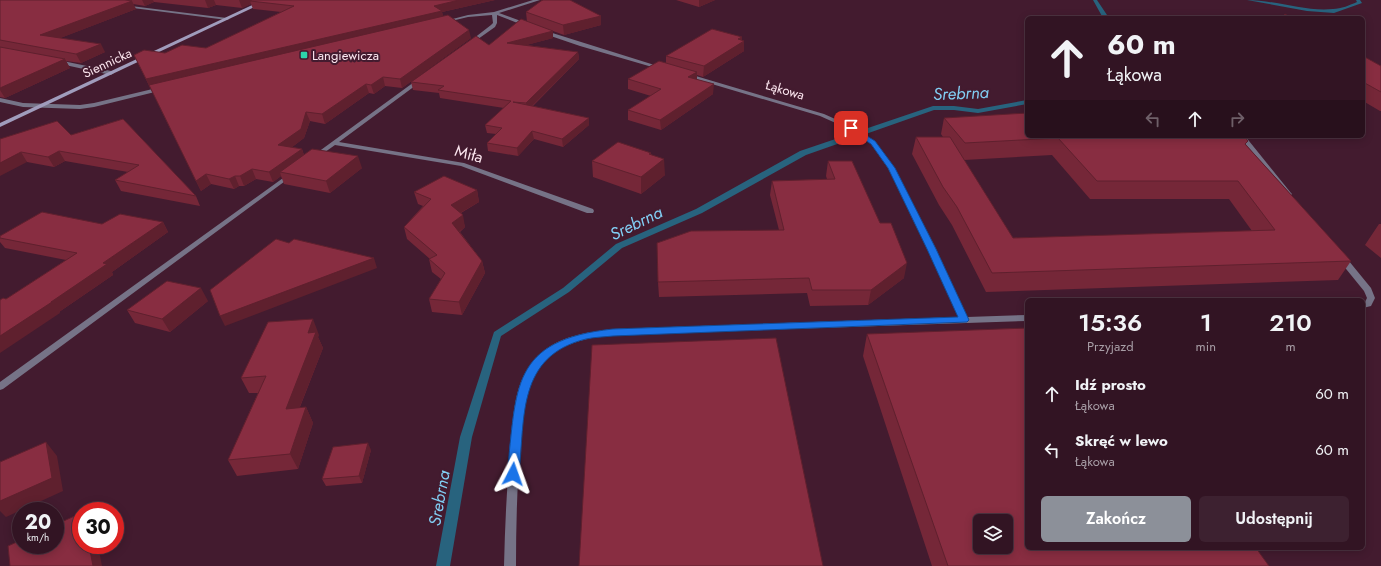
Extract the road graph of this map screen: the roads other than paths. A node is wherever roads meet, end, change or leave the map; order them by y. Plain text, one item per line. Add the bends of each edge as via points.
1 (267, 0) edge
2 (538, 0) edge
3 (121, 5) edge
4 (494, 13) junction
5 (227, 19) junction
6 (435, 24) edge
7 (534, 28) edge
8 (540, 30) edge
9 (462, 50) edge
10 (51, 61) edge
11 (666, 69) edge
12 (112, 73) junction
13 (430, 73) edge
14 (682, 74) edge
15 (168, 88) edge
16 (0, 100) edge
17 (42, 106) junction
18 (0, 125) edge
19 (1244, 138) edge
20 (334, 143) junction
21 (308, 162) edge
22 (295, 171) edge
23 (1297, 203) edge
24 (590, 211) dead end
25 (1336, 251) edge
26 (1365, 305) edge
27 (1025, 318) edge
28 (964, 320) junction
29 (0, 388) edge
30 (510, 566) edge

1 - 5 main road, Siennicka
2 - 4 street
3 - 5 street
4 - 6 street
4 - 7 street
4 - 9 street via 493,26
5 - 12 main road, Siennicka
8 - 11 street
10 - 12 street
12 - 17 main road, Siennicka
13 - 20 street
14 - 28 street, Łąkowa via 805,109 837,121 873,143 891,168
15 - 17 street via 94,105
16 - 17 street
17 - 18 main road, Siennicka
19 - 23 street
20 - 21 street
20 - 24 street, Miła via 462,164
22 - 29 street
25 - 26 street via 1368,290 1371,298
27 - 28 street
28 - 30 street via 613,332 587,335 554,348 532,369 525,383 521,402 511,501

